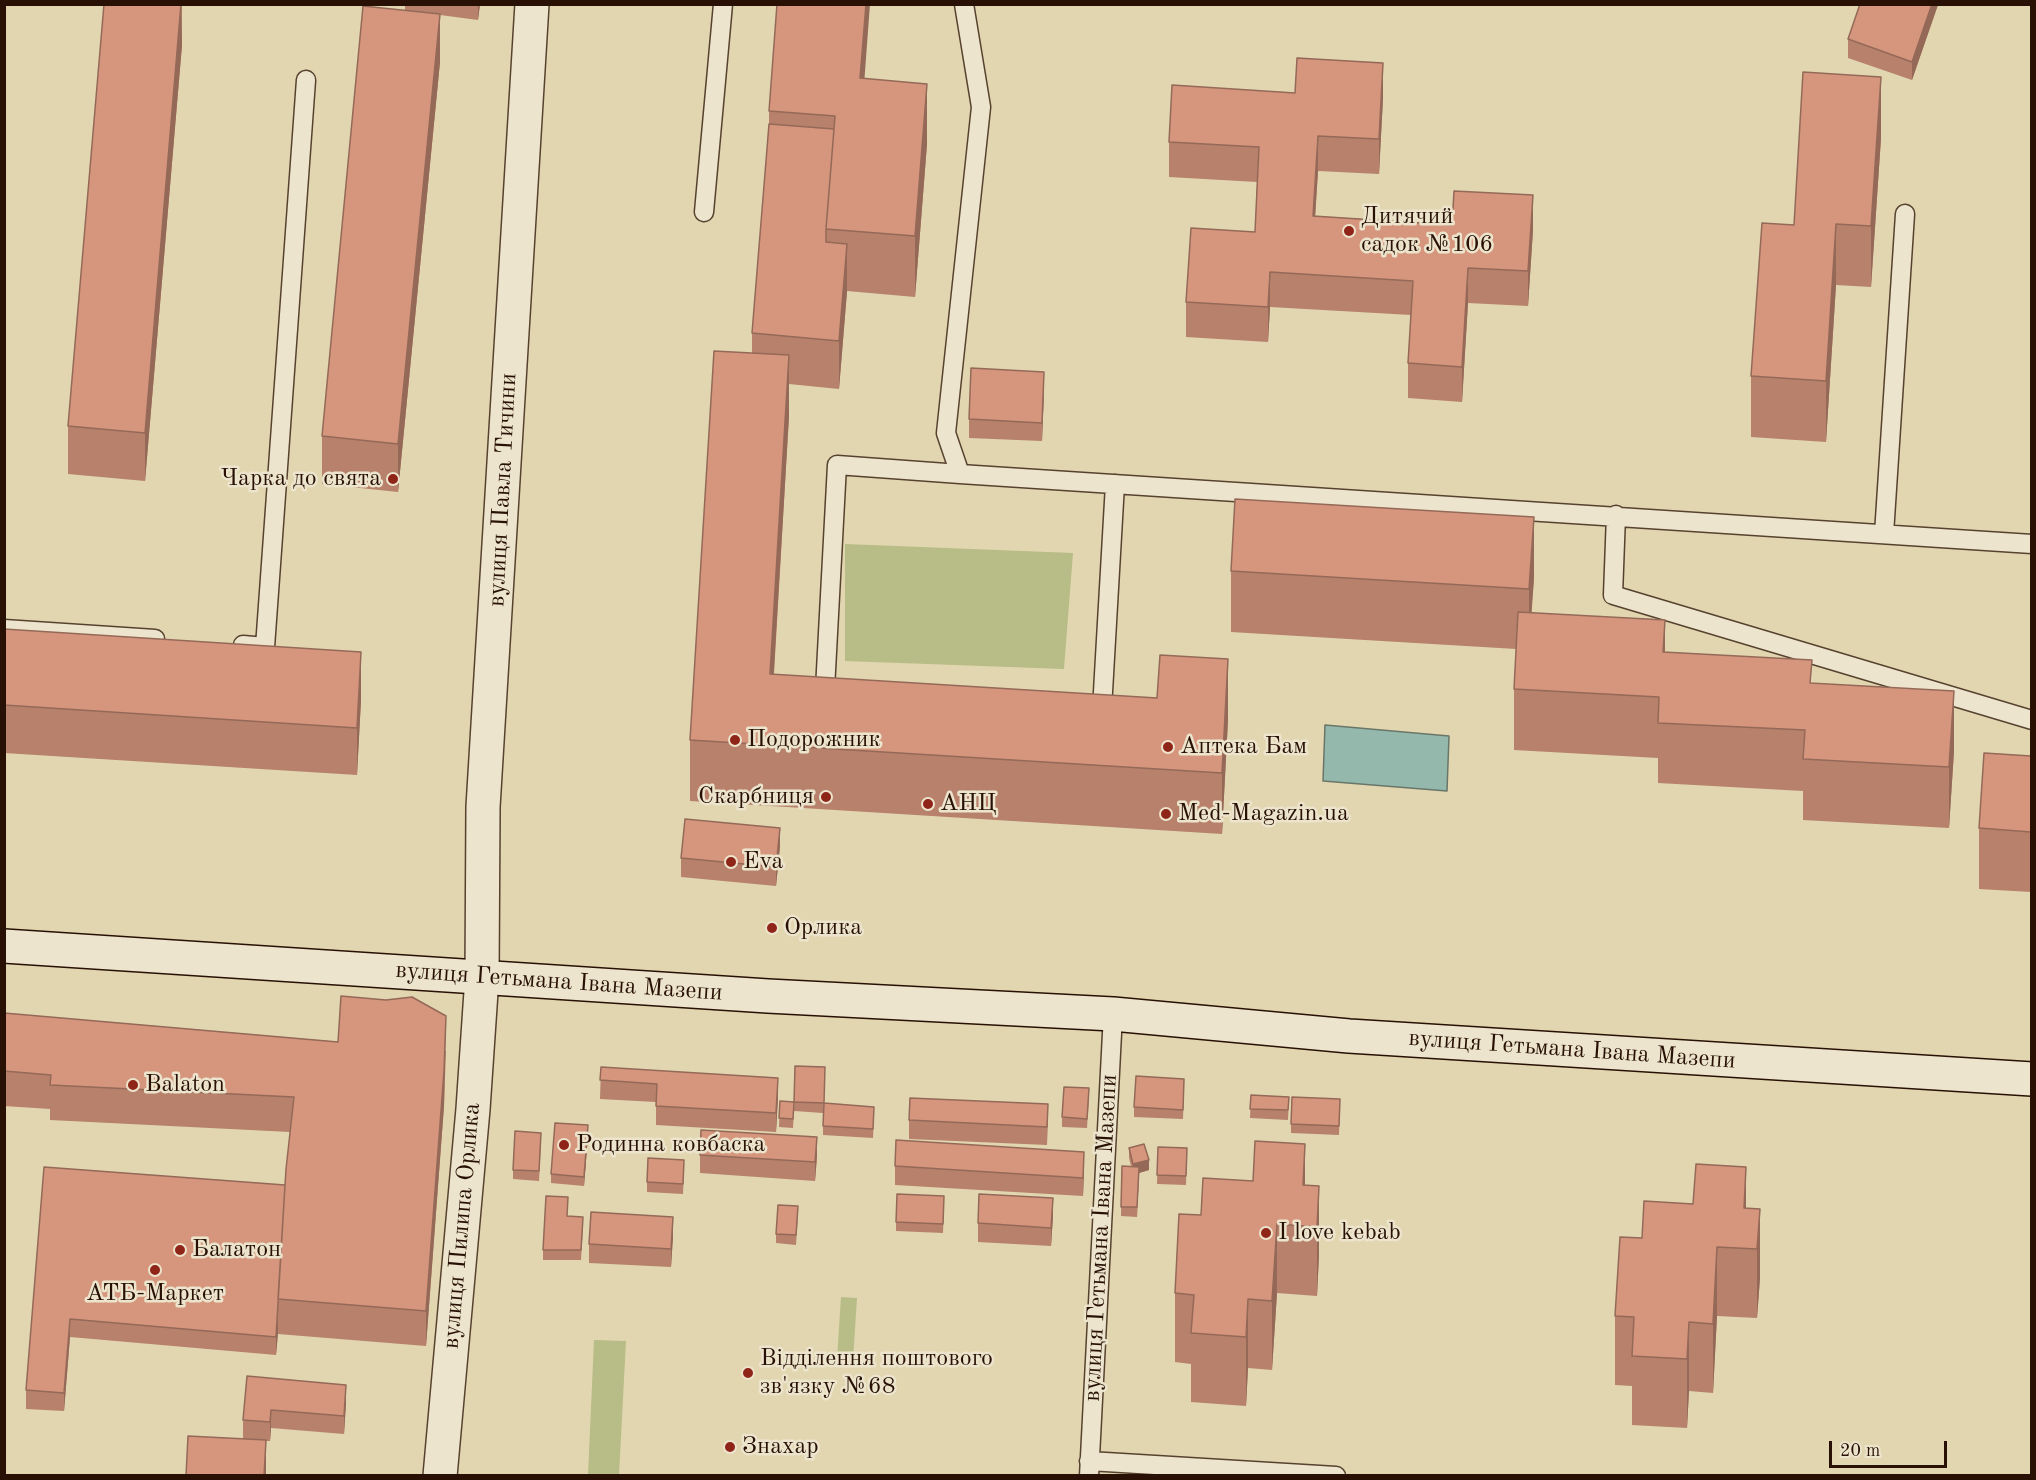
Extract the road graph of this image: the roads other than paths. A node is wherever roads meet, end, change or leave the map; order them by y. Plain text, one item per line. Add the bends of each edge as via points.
1 (532, 4) edge
2 (723, 4) edge
3 (964, 4) edge
4 (306, 80) dead end
5 (704, 212) dead end
6 (1905, 214) dead end
7 (960, 474) junction
8 (1115, 484) junction
9 (1616, 515) junction
10 (1884, 534) junction
11 (2031, 544) edge
12 (4, 629) edge
13 (170, 640) edge
14 (229, 644) edge
15 (860, 692) edge
16 (1079, 708) edge
17 (2031, 720) edge
18 (4, 946) edge
19 (482, 977) junction
20 (1113, 1014) junction
21 (2031, 1078) edge
22 (1089, 1468) edge
23 (440, 1476) edge
24 (1336, 1476) edge

1 - 19 main road, вулиця Павла Тичини via 483,807
2 - 5 lane
3 - 7 lane via 981,107 946,433
4 - 14 lane via 265,646
6 - 10 lane
7 - 8 lane
7 - 15 lane via 837,465 825,689
8 - 9 lane
8 - 16 lane via 1102,710
9 - 10 lane
9 - 17 lane via 1613,595
10 - 11 lane
12 - 13 lane
18 - 19 main road, вулиця Гетьмана Івана Мазепи
19 - 20 main road, вулиця Гетьмана Івана Мазепи
19 - 23 main road, вулиця Пилипа Орлика
20 - 21 main road, вулиця Гетьмана Івана Мазепи via 1361,1036
20 - 22 lane, вулиця Гетьмана Івана Мазепи
22 - 24 lane, вулиця Гетьмана Івана Мазепи

